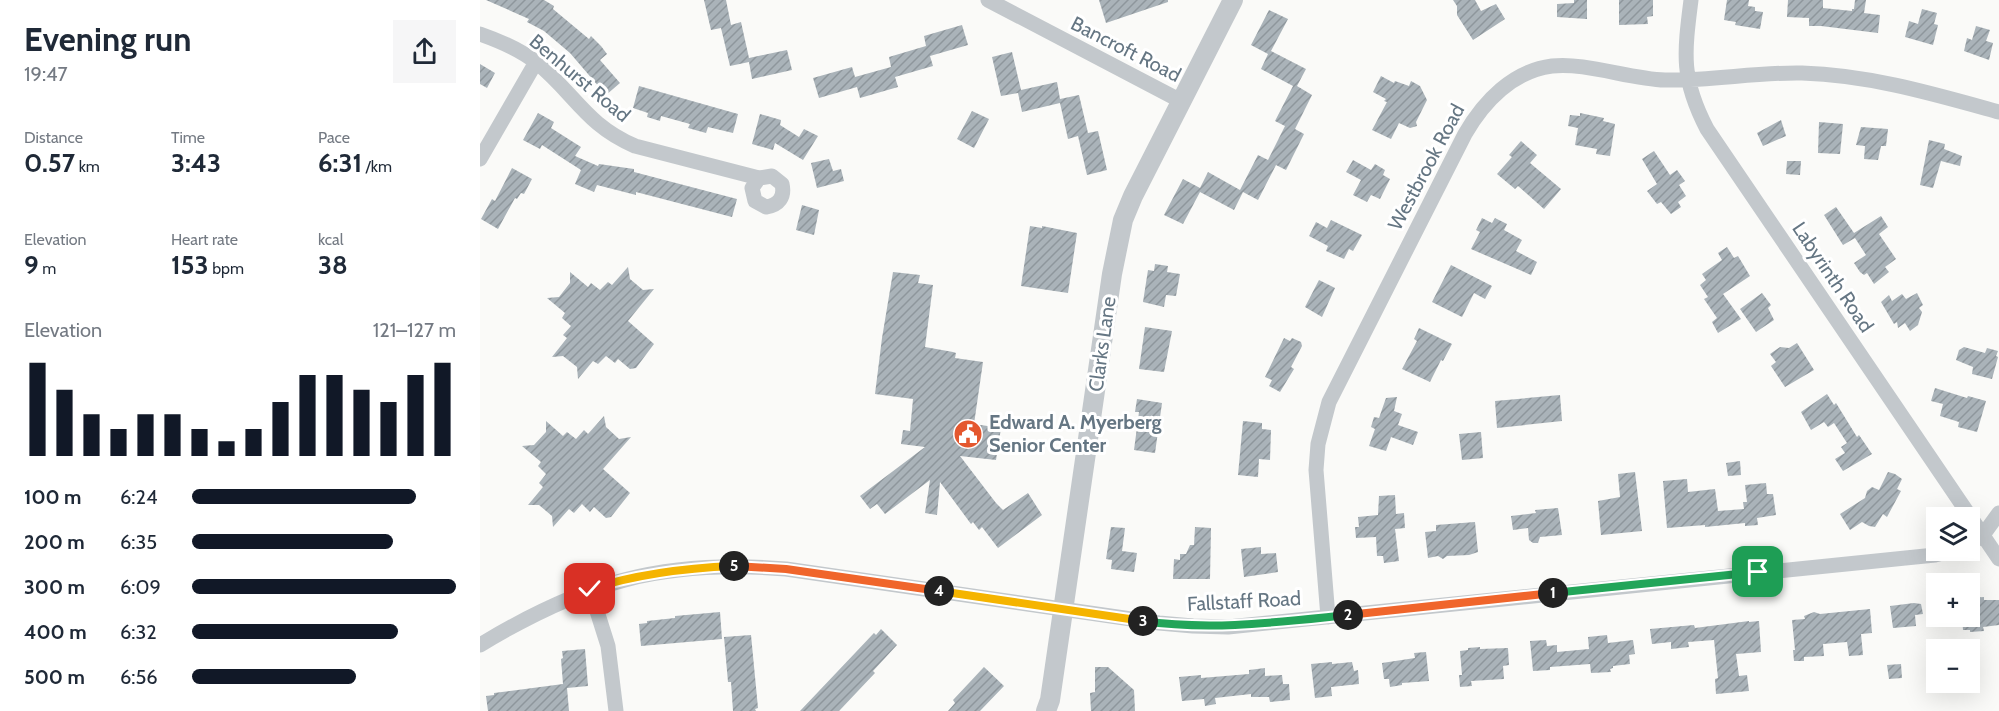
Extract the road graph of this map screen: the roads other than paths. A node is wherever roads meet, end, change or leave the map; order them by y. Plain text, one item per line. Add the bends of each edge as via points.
1 (988, 0) edge
2 (1233, 0) edge
3 (1691, 0) edge
4 (480, 34) edge
5 (536, 62) junction
6 (1687, 80) junction
7 (1181, 101) junction
8 (1999, 112) edge
9 (480, 159) edge
10 (759, 178) dead end
11 (1999, 513) edge
12 (1983, 535) junction
13 (1980, 537) edge
14 (1926, 556) edge
15 (1999, 559) edge
16 (590, 589) junction
17 (1063, 608) junction
18 (1328, 617) junction
19 (480, 645) edge
20 (616, 711) edge
21 (1046, 711) edge

1 - 7 street, Bancroft Road
2 - 7 street, Clarks Lane
3 - 6 street, Labyrinth Road via 1685,56
4 - 5 street, Benhurst Road
5 - 9 street
5 - 10 street, Benhurst Road via 586,115 616,138
6 - 8 street, Westbrook Road via 1801,73 1835,75 1900,85
6 - 12 street, Labyrinth Road via 1707,129
6 - 18 street, Westbrook Road via 1552,66 1517,78 1475,116 1334,388 1323,418 1316,470
7 - 17 street, Clarks Lane via 1133,196 1117,244
11 - 12 street
12 - 13 street
12 - 15 street, Labyrinth Road
14 - 18 street, Fallstaff Road
16 - 17 street, Fallstaff Road via 660,572 737,566
16 - 19 street, Fallstaff Road via 541,610
16 - 20 street via 608,646
17 - 18 street, Fallstaff Road via 1202,627
17 - 21 street, Clarks Lane

